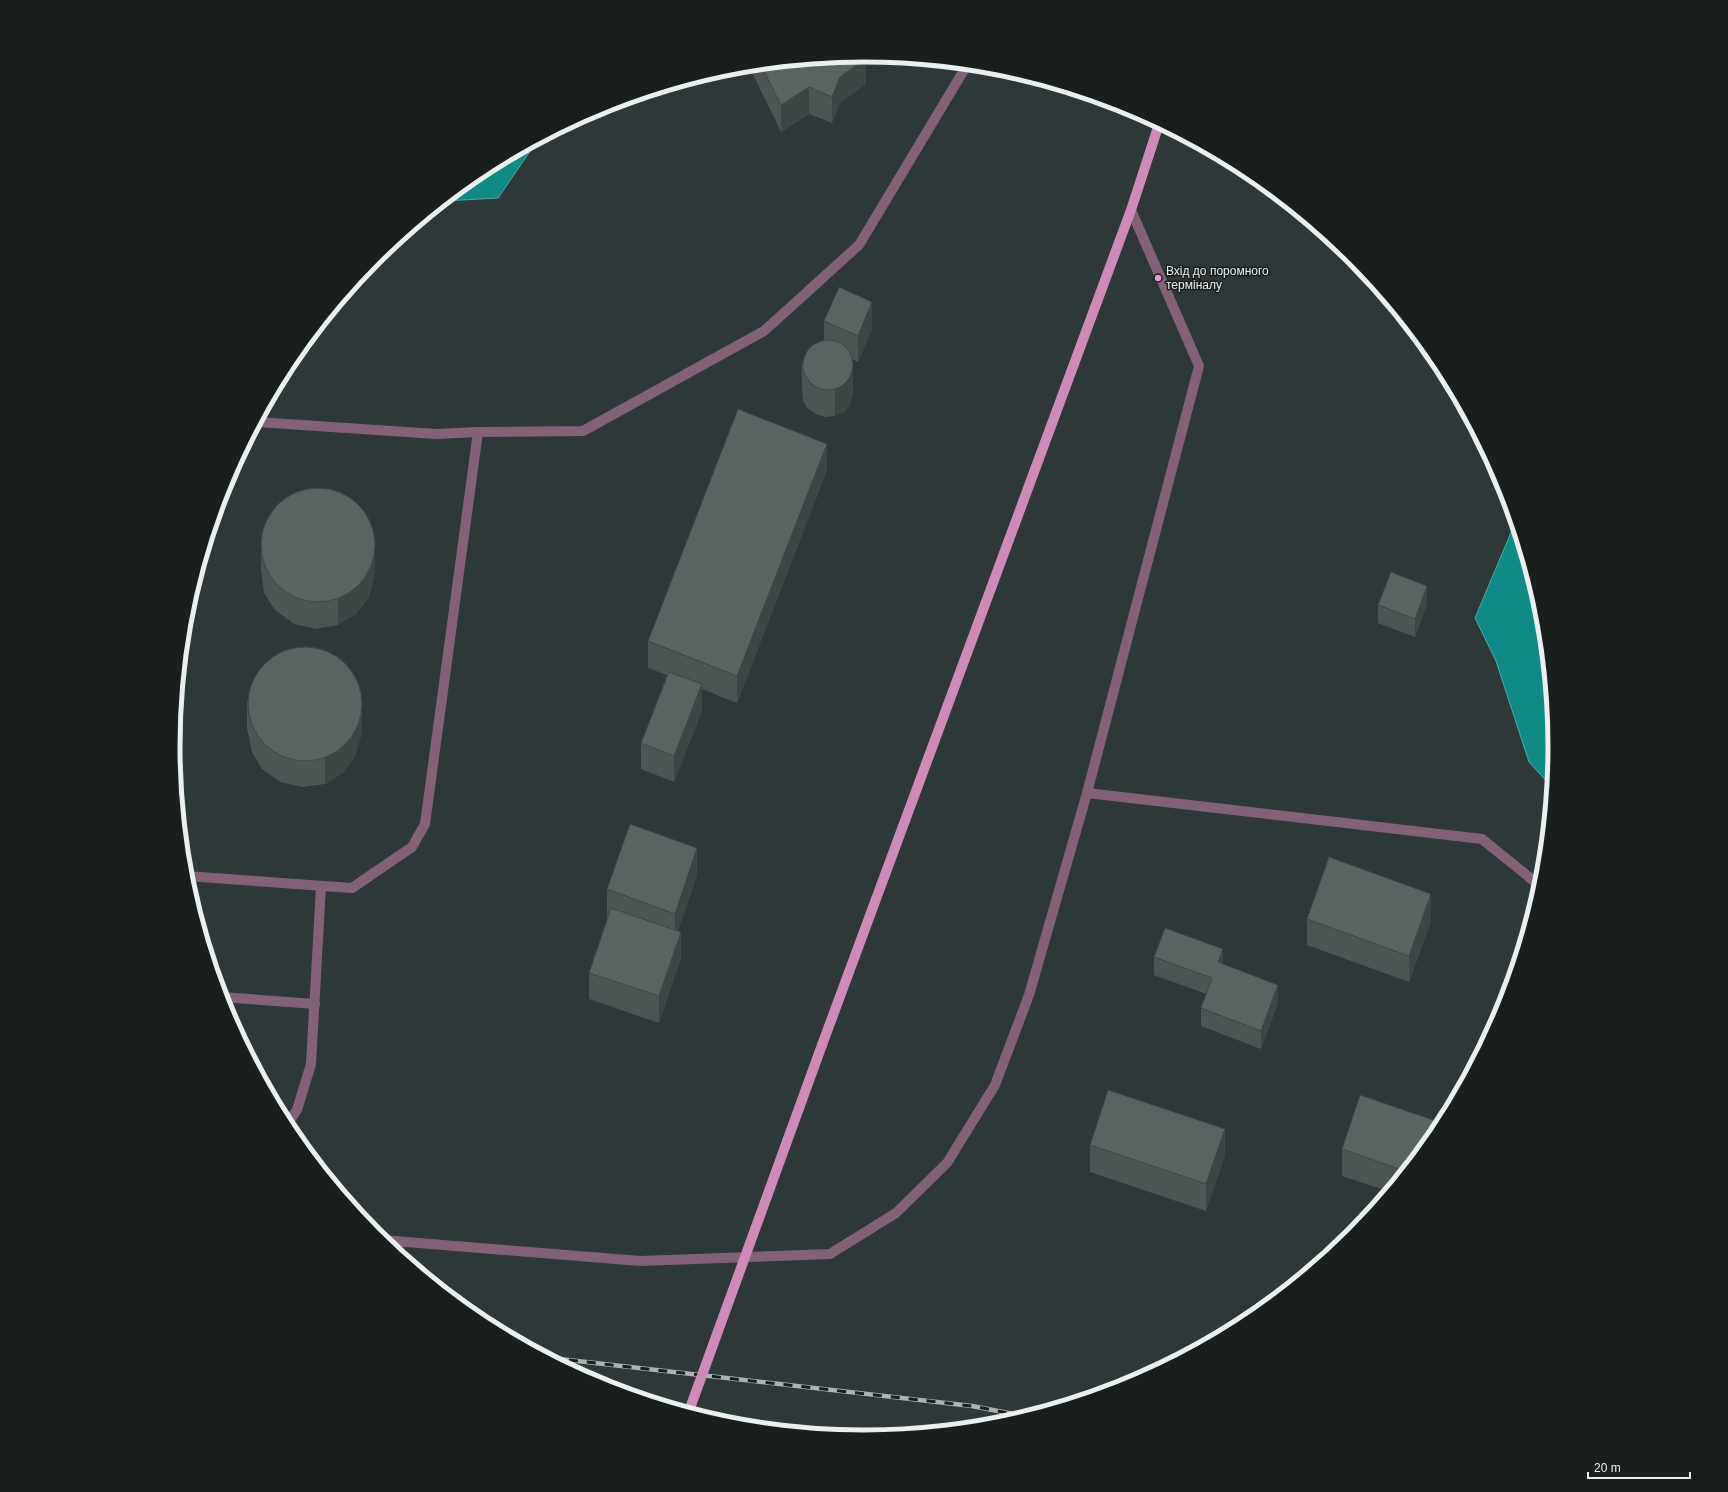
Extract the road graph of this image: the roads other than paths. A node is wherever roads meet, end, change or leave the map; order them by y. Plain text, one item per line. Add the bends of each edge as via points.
1 (964, 70) edge
2 (1158, 129) edge
3 (1131, 210) junction
4 (262, 422) edge
5 (478, 432) junction
6 (1087, 793) junction
7 (193, 876) edge
8 (1534, 881) edge
9 (321, 886) junction
10 (228, 997) edge
11 (315, 1004) junction
12 (290, 1118) edge
13 (392, 1241) edge
14 (691, 1408) edge

1 - 5 lane via 859,245 764,331 583,431
2 - 3 main road
3 - 6 lane via 1199,366
3 - 14 main road, bridge via 822,1044
4 - 5 lane via 436,434
5 - 9 lane via 425,824 412,847 352,888
6 - 8 lane via 1482,839
6 - 13 lane via 1029,995 995,1085 947,1163 896,1213 830,1254 640,1261
7 - 9 lane
9 - 11 lane
10 - 11 lane
11 - 12 lane via 311,1064 297,1110

